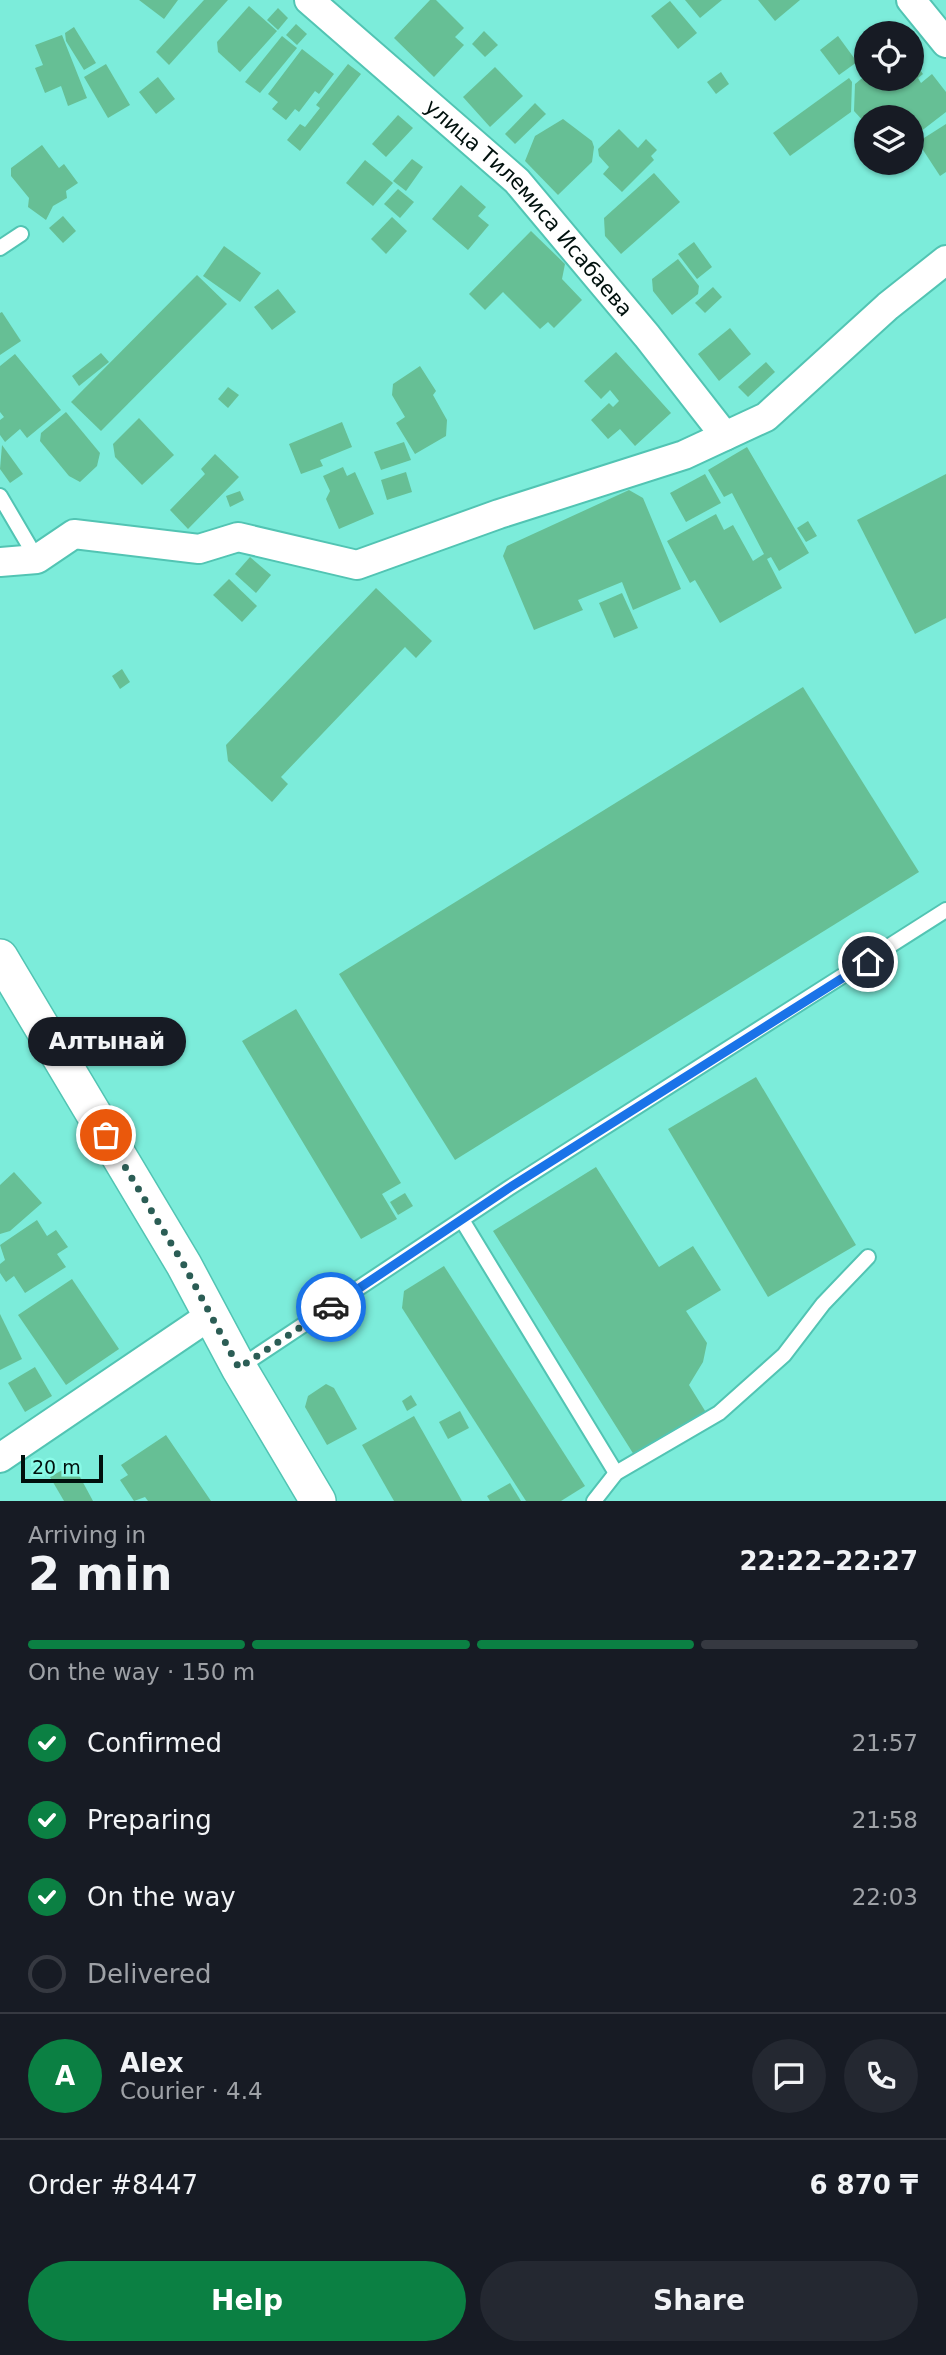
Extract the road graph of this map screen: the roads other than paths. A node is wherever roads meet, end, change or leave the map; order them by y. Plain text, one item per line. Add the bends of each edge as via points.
1 (309, 0) edge
2 (911, 0) edge
3 (946, 43) edge
4 (21, 234) dead end
5 (0, 248) edge
6 (946, 260) edge
7 (725, 436) junction
8 (0, 496) edge
9 (37, 559) junction
10 (0, 562) edge
11 (946, 910) edge
12 (0, 957) edge
13 (462, 1220) junction
14 (867, 1257) dead end
15 (211, 1315) junction
16 (239, 1368) junction
17 (0, 1458) edge
18 (616, 1473) junction
19 (318, 1501) edge
20 (594, 1501) edge

1 - 7 street, улица Тилемиса Исабаева via 517,181 648,336
2 - 3 street
4 - 5 lane
6 - 7 street via 766,417
7 - 9 street via 650,466 357,565 238,537 199,549 74,534
8 - 9 lane
9 - 10 street
11 - 13 lane
12 - 15 street
13 - 16 lane
13 - 18 lane
14 - 18 lane via 784,1355 719,1413
15 - 16 street
15 - 17 street
16 - 19 street
18 - 20 lane

